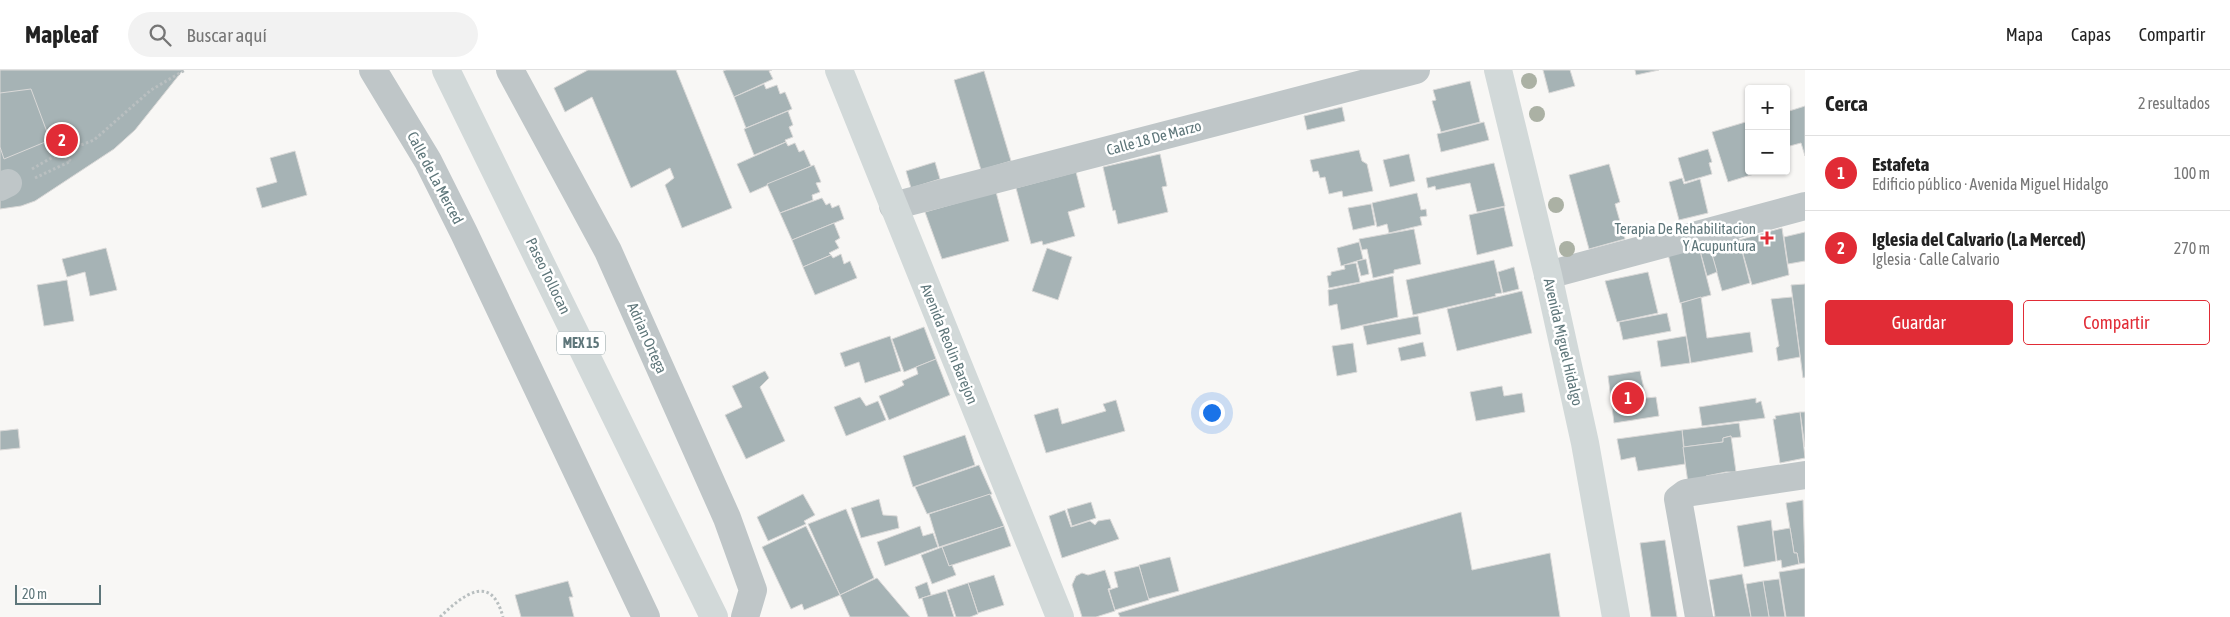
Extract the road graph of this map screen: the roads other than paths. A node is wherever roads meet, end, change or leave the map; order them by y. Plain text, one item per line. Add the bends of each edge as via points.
1 (373, 70) edge
2 (446, 70) edge
3 (510, 70) edge
4 (839, 70) edge
5 (1416, 70) edge
6 (1498, 70) edge
7 (893, 206) junction
8 (1805, 206) edge
9 (1548, 275) junction
10 (1805, 475) edge
11 (752, 590) junction
12 (646, 617) edge
13 (714, 617) edge
14 (745, 617) edge
15 (765, 617) edge
16 (1060, 617) edge
17 (1616, 617) edge
18 (1699, 617) edge

1 - 12 street, Calle de La Merced via 428,161
2 - 13 main road, Paseo Tollocan / MEX 15
3 - 11 street, Adrian Ortega via 608,251 727,518
4 - 7 main road, Avenida Reolin Barejon
5 - 7 street, Calle 18 De Marzo
6 - 9 main road, Avenida Miguel Hidalgo
7 - 16 main road, Avenida Reolin Barejon
8 - 9 street
9 - 17 main road, Avenida Miguel Hidalgo via 1585,443
10 - 18 street via 1686,493 1678,499
11 - 14 street
11 - 15 street, Adrian Ortega

